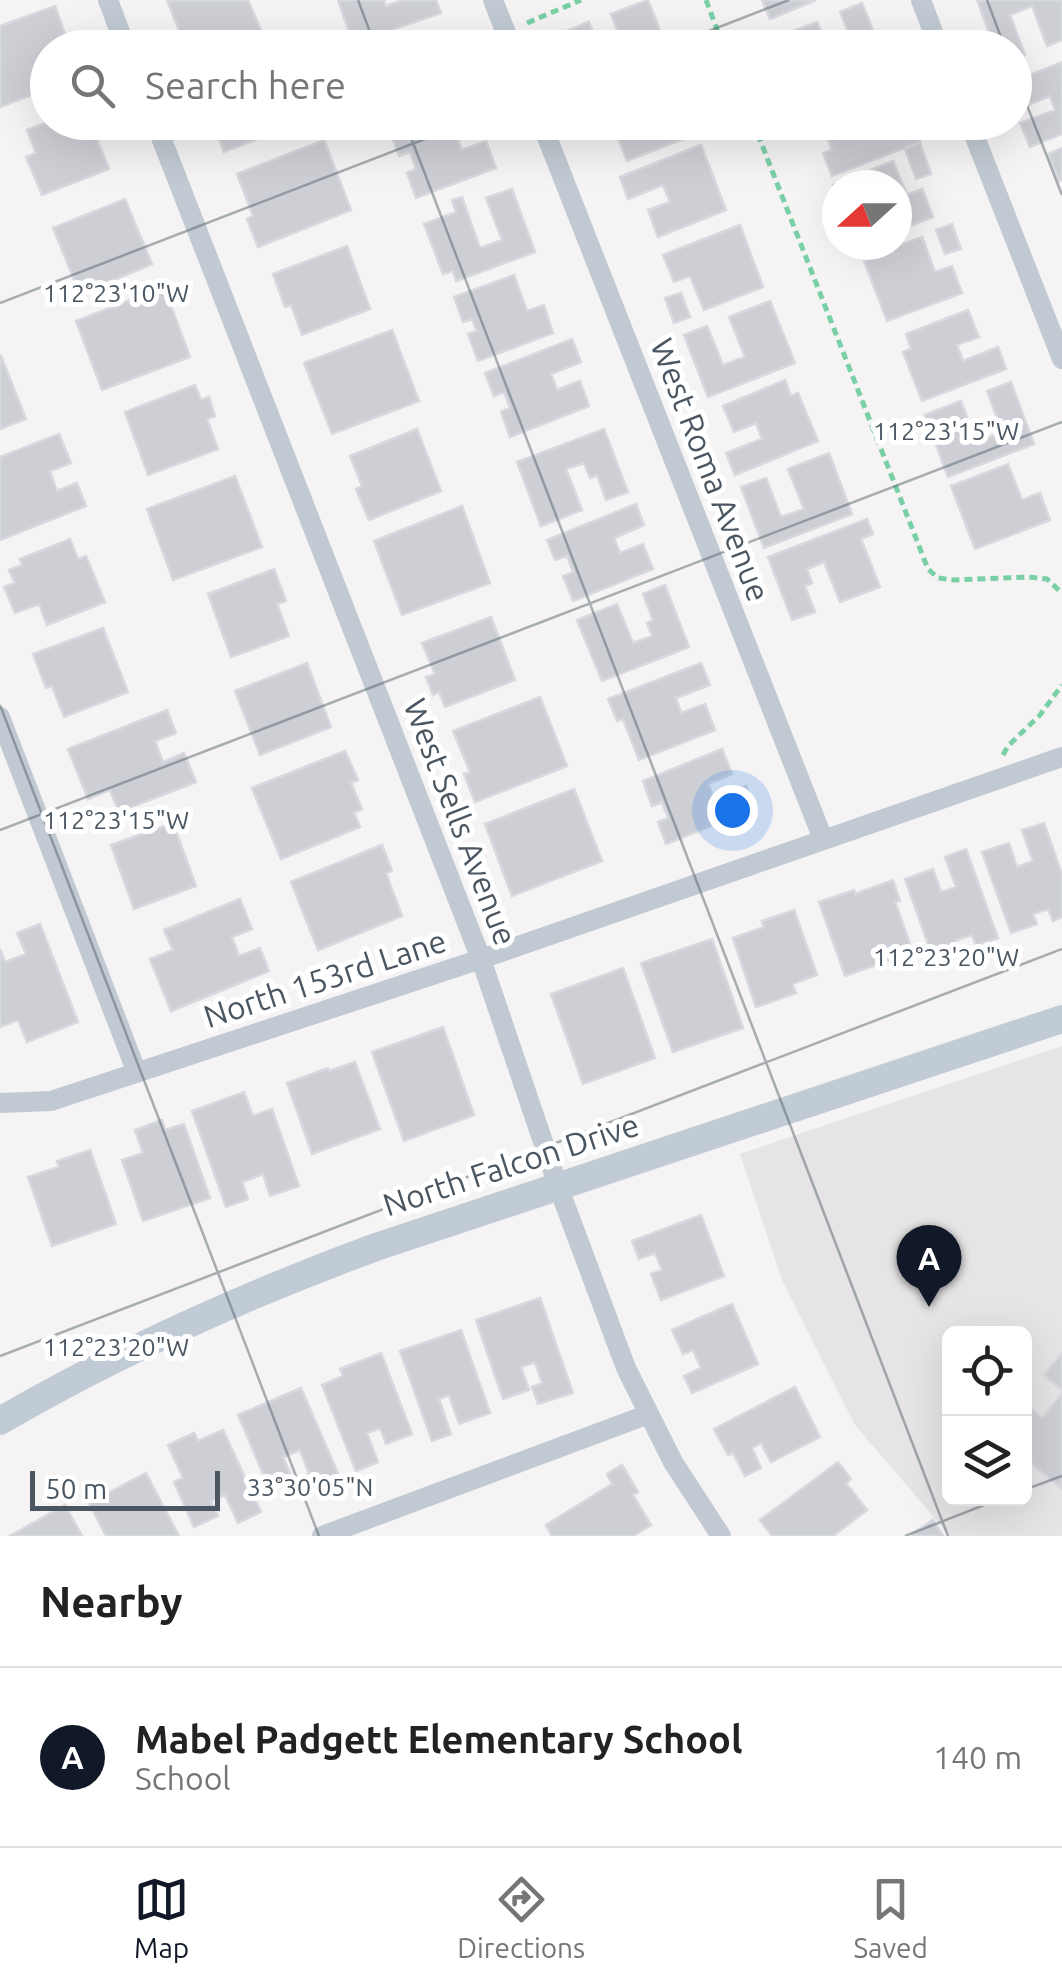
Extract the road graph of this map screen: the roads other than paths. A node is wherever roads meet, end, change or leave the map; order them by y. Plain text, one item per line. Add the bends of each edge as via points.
1 (108, 0) edge
2 (493, 0) edge
3 (920, 0) edge
4 (119, 30) edge
5 (505, 30) edge
6 (932, 30) edge
7 (163, 140) edge
8 (549, 140) edge
9 (976, 140) edge
10 (1062, 359) edge
11 (1, 722) edge
12 (1062, 757) edge
13 (823, 839) junction
14 (482, 959) junction
15 (1062, 1019) edge
16 (138, 1073) junction
17 (0, 1102) edge
18 (558, 1186) junction
19 (649, 1414) junction
20 (0, 1421) edge
21 (322, 1536) edge
22 (720, 1536) edge

1 - 4 street
2 - 5 street
3 - 6 street
7 - 14 street, West Sells Avenue
8 - 13 street, West Roma Avenue
9 - 10 street
11 - 16 street
12 - 13 street, North 153rd Lane
13 - 14 street, North 153rd Lane
14 - 16 street, North 153rd Lane
14 - 18 street, West Sells Avenue
15 - 18 street, North Falcon Drive
16 - 17 street, North 153rd Lane via 52,1101
18 - 19 street, West Sells Avenue
18 - 20 street, North Falcon Drive via 260,1291 111,1359
19 - 21 street
19 - 22 street, West Sells Avenue

